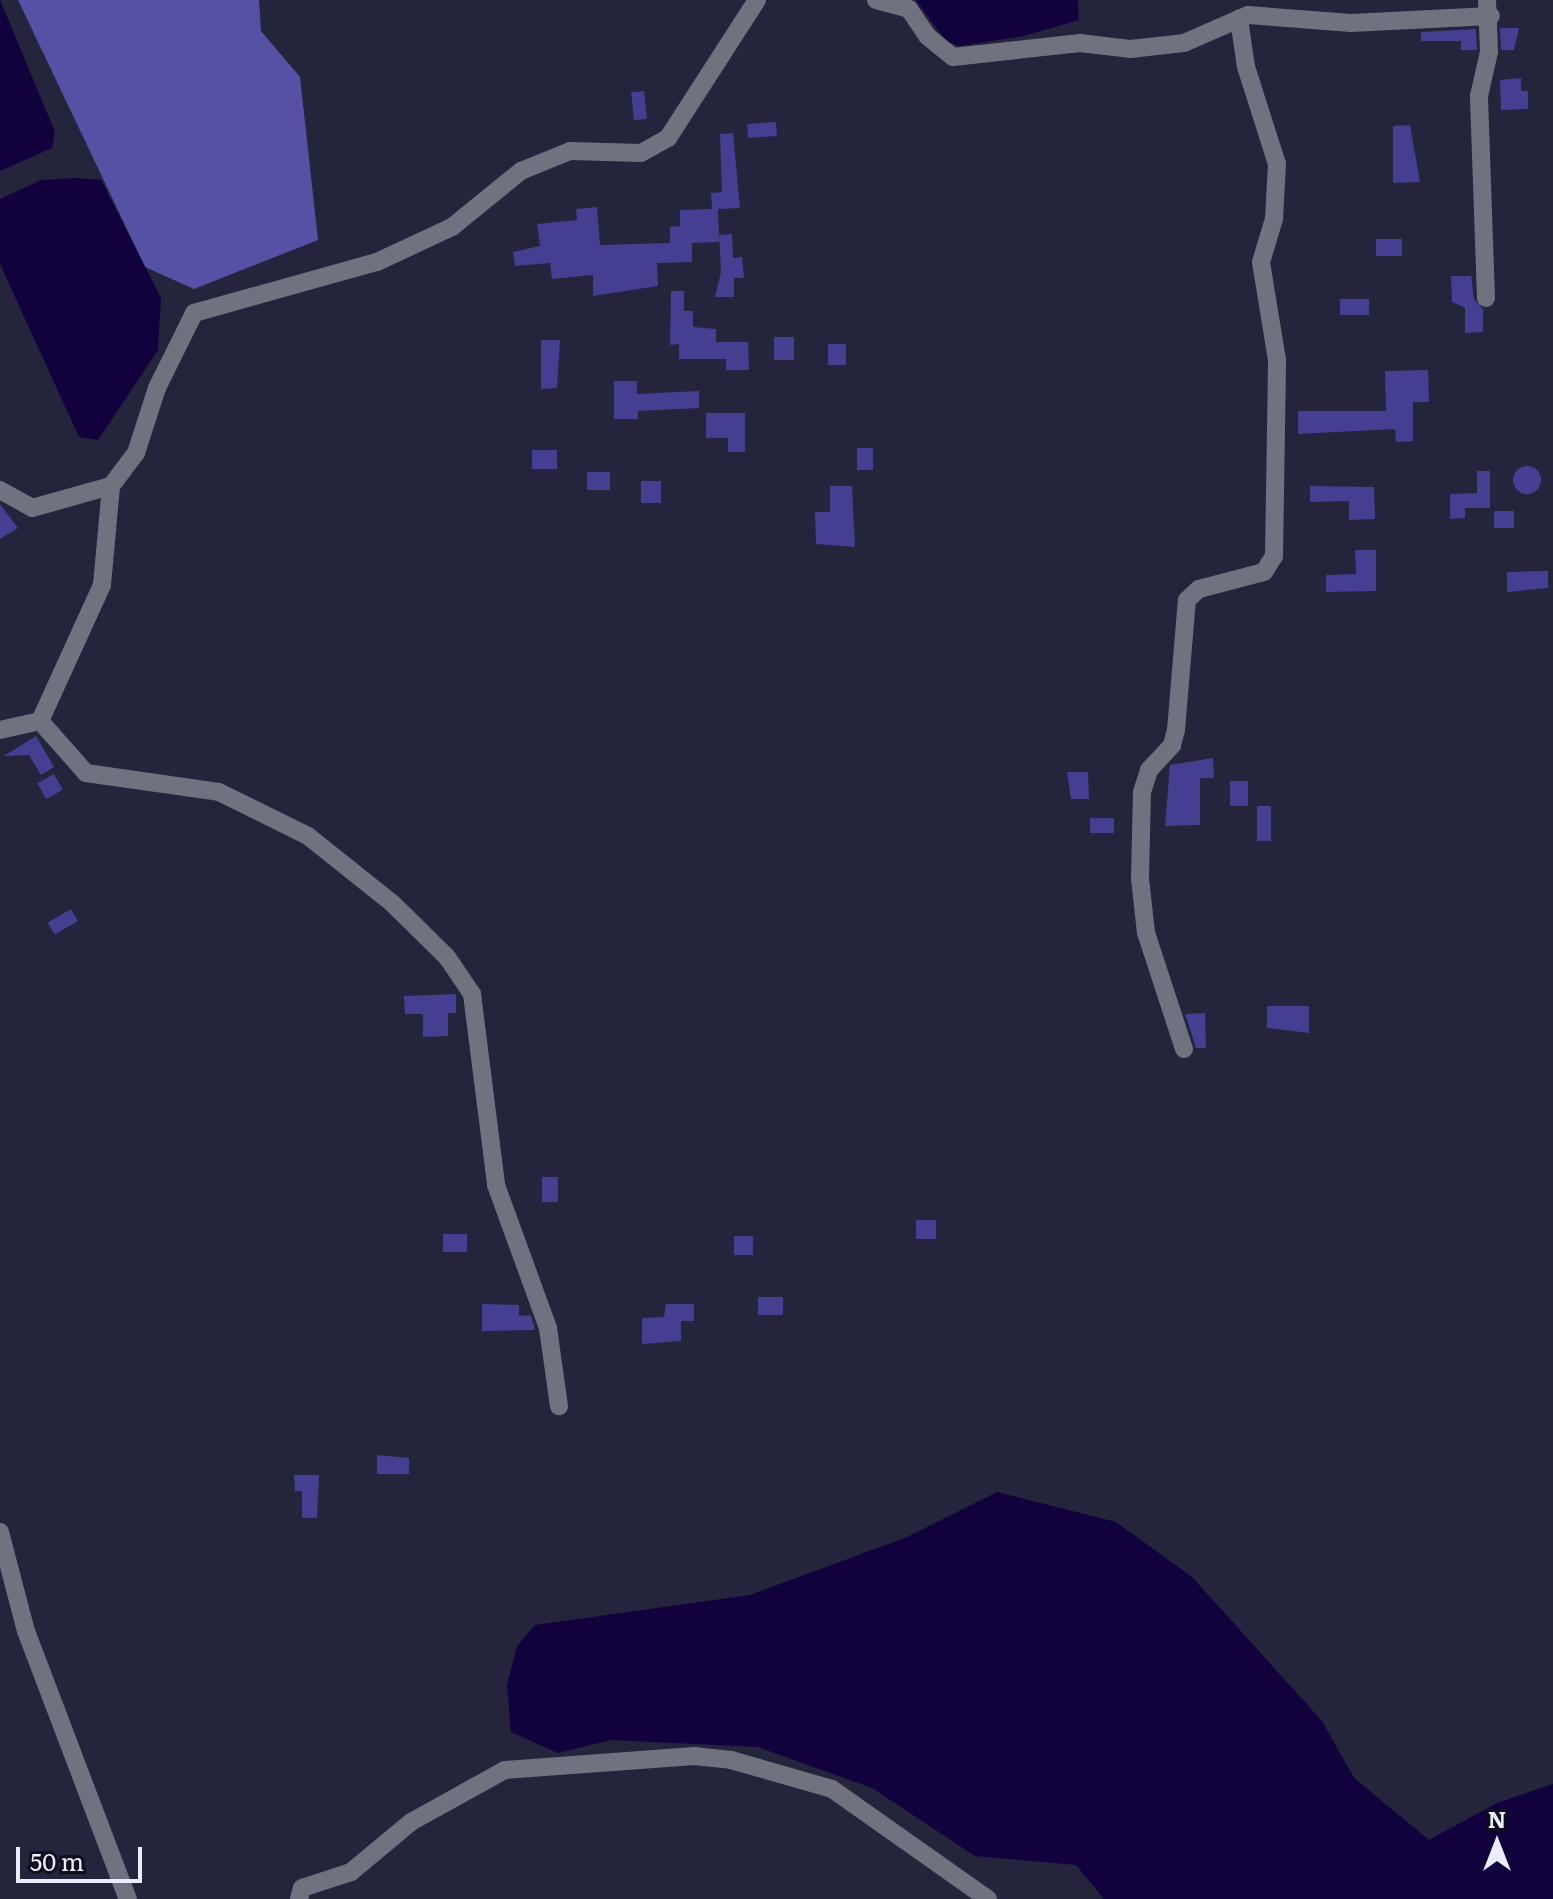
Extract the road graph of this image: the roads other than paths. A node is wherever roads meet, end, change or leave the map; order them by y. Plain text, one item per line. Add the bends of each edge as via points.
1 (757, 0) edge
2 (876, 0) edge
3 (1489, 8) edge
4 (1245, 11) edge
5 (1486, 298) dead end
6 (111, 486) junction
7 (0, 490) edge
8 (40, 721) junction
9 (0, 730) edge
10 (1184, 1049) dead end
11 (559, 1406) dead end
12 (0, 1532) edge
13 (128, 1899) edge
14 (299, 1899) edge
15 (988, 1899) edge

1 - 6 street via 668,138 641,153 570,151 521,171 452,227 377,262 194,313 157,388 136,453
2 - 4 street via 909,9 927,36 953,57 1080,43 1130,49 1184,43
3 - 4 street via 1351,23
3 - 5 street via 1479,96
4 - 10 street via 1246,67 1277,164 1274,219 1261,262 1277,360 1274,556 1264,572 1199,589 1187,600 1176,730 1172,745 1149,770 1142,792 1140,879 1146,933
6 - 7 street via 32,508
6 - 8 street via 102,585
8 - 9 street
8 - 11 street via 86,773 219,792 308,836 392,903 447,957 472,994 496,1185 544,1313
12 - 13 street via 26,1631
14 - 15 street via 302,1888 351,1872 411,1822 505,1770 694,1756 731,1760 832,1789

